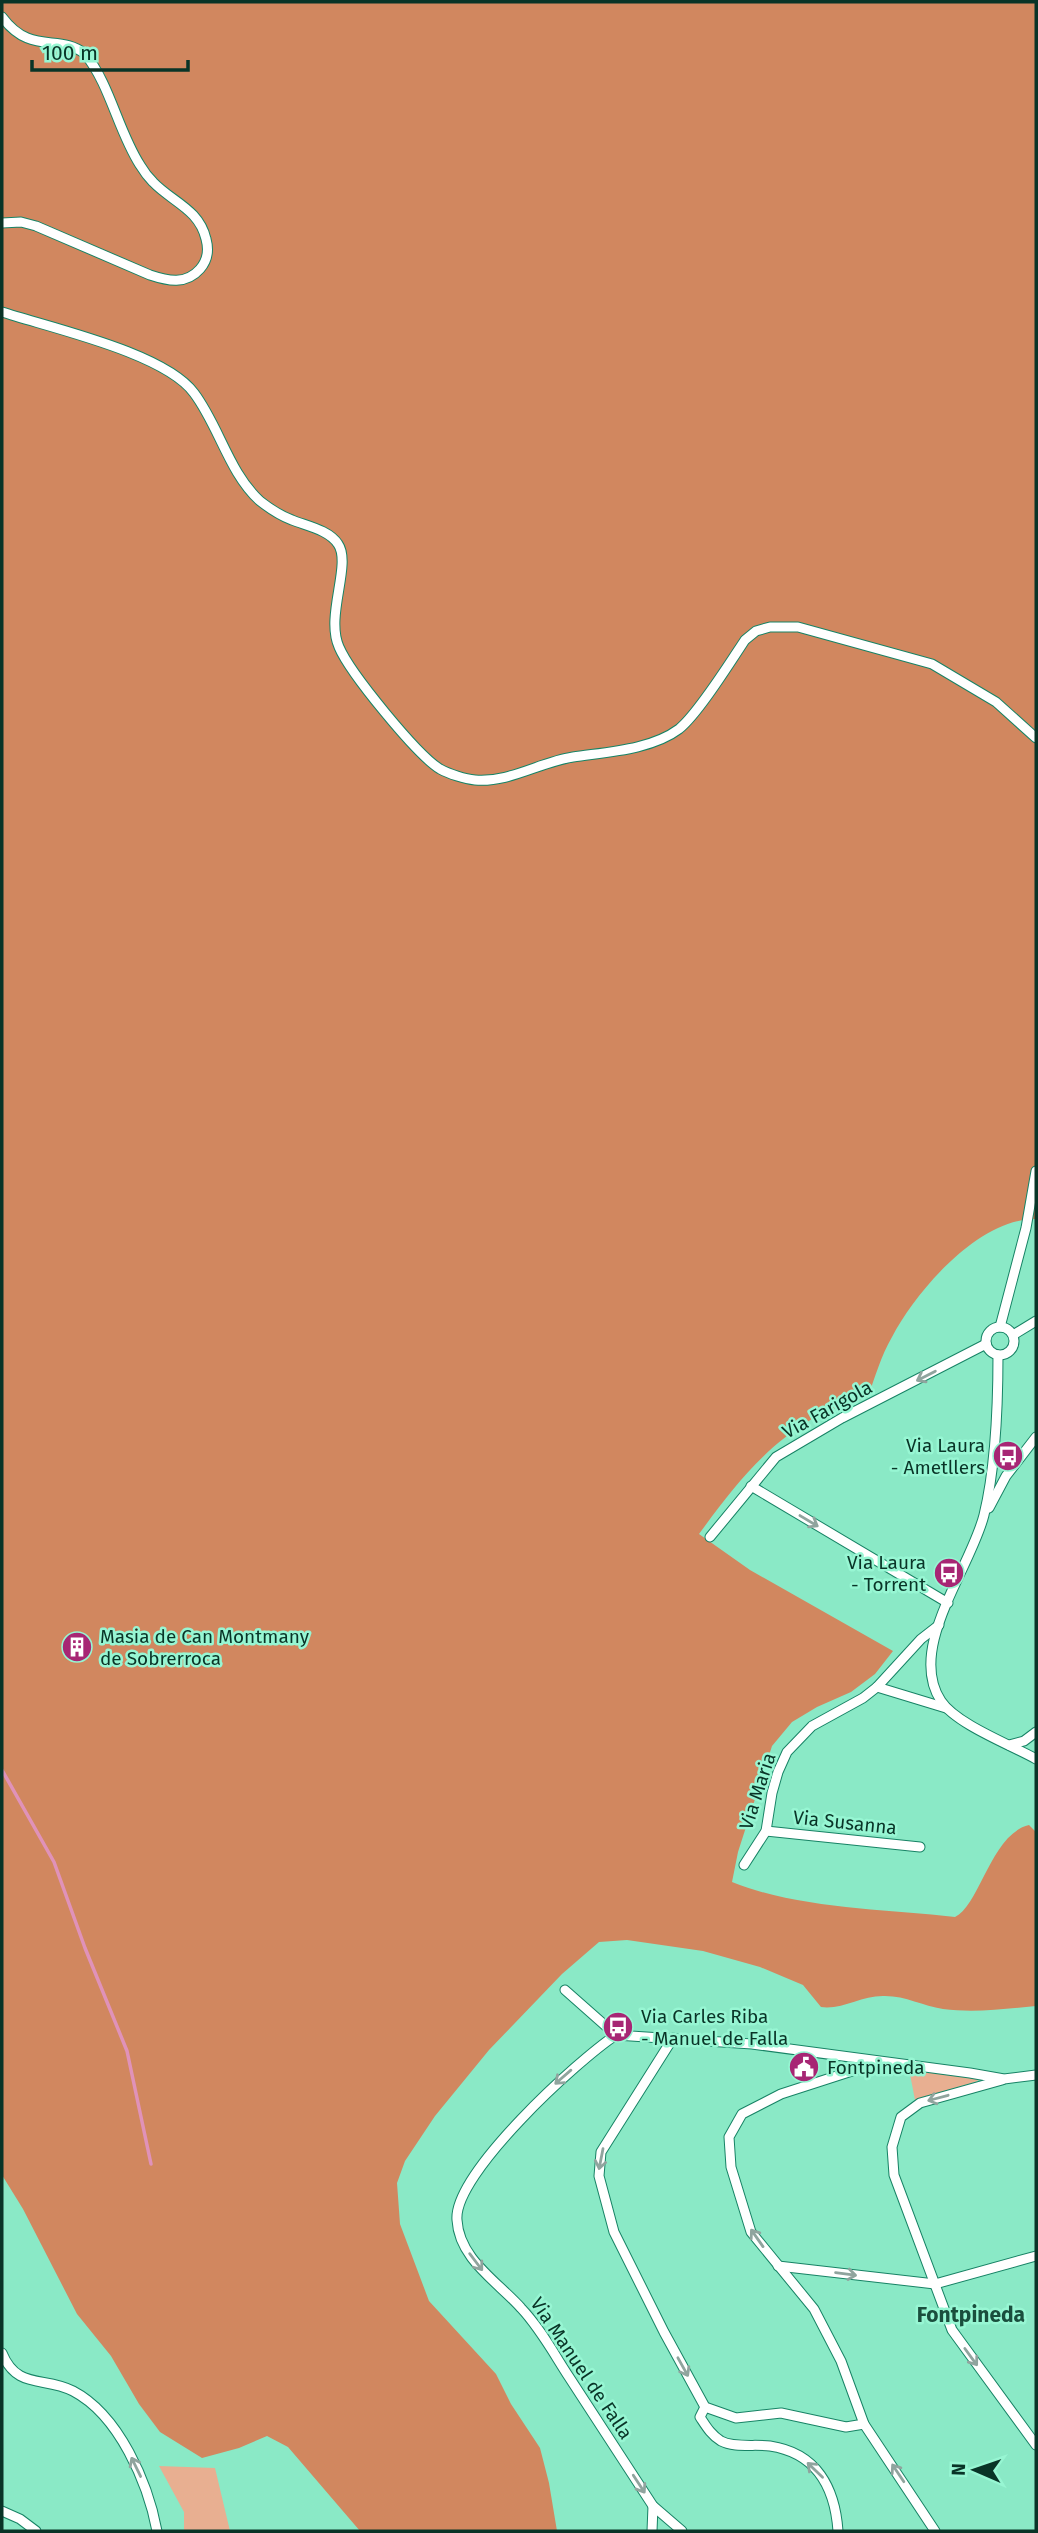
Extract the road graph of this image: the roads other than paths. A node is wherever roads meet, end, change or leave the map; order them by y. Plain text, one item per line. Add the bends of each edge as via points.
1 (2, 17) edge
2 (2, 223) edge
3 (2, 312) edge
4 (1036, 738) edge
5 (1036, 1171) edge
6 (1036, 1321) edge
7 (1000, 1327) junction
8 (1013, 1335) junction
9 (986, 1344) junction
10 (998, 1355) junction
11 (1036, 1437) edge
12 (751, 1486) junction
13 (983, 1518) junction
14 (710, 1537) dead end
15 (948, 1603) junction
16 (939, 1625) junction
17 (877, 1687) junction
18 (946, 1708) junction
19 (1036, 1732) edge
20 (1009, 1745) junction
21 (1036, 1759) edge
22 (766, 1831) junction
23 (920, 1846) dead end
24 (744, 1864) dead end
25 (565, 1990) dead end
26 (616, 2035) junction
27 (673, 2038) junction
28 (880, 2062) junction
29 (1036, 2075) edge
30 (1004, 2079) junction
31 (1036, 2256) edge
32 (778, 2266) junction
33 (934, 2284) junction
34 (2, 2353) edge
35 (705, 2407) junction
36 (864, 2424) junction
37 (1036, 2445) edge
38 (653, 2506) junction
39 (2, 2511) edge
40 (36, 2531) edge
41 (157, 2531) edge
42 (652, 2531) edge
43 (682, 2531) edge
44 (838, 2531) edge
45 (935, 2531) edge

1 - 2 street via 25,38 74,47 85,54 139,164 152,182 197,218 206,236 207,254 197,273 169,281 28,223
3 - 4 street via 129,352 188,385 250,490 276,512 327,534 340,546 343,558 334,617 338,646 417,750 441,770 475,780 495,779 558,760 656,740 679,729 745,640 770,627 797,627 932,664 996,702
5 - 7 street
6 - 8 street
7 - 8 street
7 - 9 street via 990,1332
8 - 10 street via 1013,1348
9 - 10 street
9 -> 12 street, Via Farigola via 776,1457
10 - 13 street via 992,1461
11 - 13 street via 1006,1476
12 - 14 street, Via Farigola
12 -> 15 street
13 - 15 street
15 - 16 street
16 - 17 street, Via Maria
16 - 18 street via 932,1649 932,1679
17 - 18 street
17 - 22 street, Via Maria via 812,1727 787,1752 772,1793
18 - 20 street
19 - 20 street
20 - 21 street
22 - 23 street, Via Susanna
22 - 24 street, Via Maria
25 - 26 street
26 - 27 street
26 -> 38 street, Via Manuel de Falla via 551,2087 493,2151 468,2187 457,2221 477,2264 522,2308
27 - 28 street
27 -> 35 street via 601,2152 599,2176 614,2232
28 - 30 street
32 -> 28 street via 751,2232 731,2167 729,2137 742,2114 781,2094
29 - 30 street
30 -> 33 street via 920,2102 901,2117 892,2147 894,2175
31 - 33 street
32 -> 33 street
32 - 36 street via 814,2309 841,2361
33 -> 37 street via 952,2330
41 -> 34 street via 138,2471 98,2412 70,2390 18,2375
35 - 36 street via 736,2418 781,2413 846,2427
44 -> 35 street via 830,2488 818,2470 794,2453 771,2446 723,2442 708,2431 700,2417
45 -> 36 street
38 - 42 street
38 - 43 street, Via Manuel de Falla
39 - 40 street

